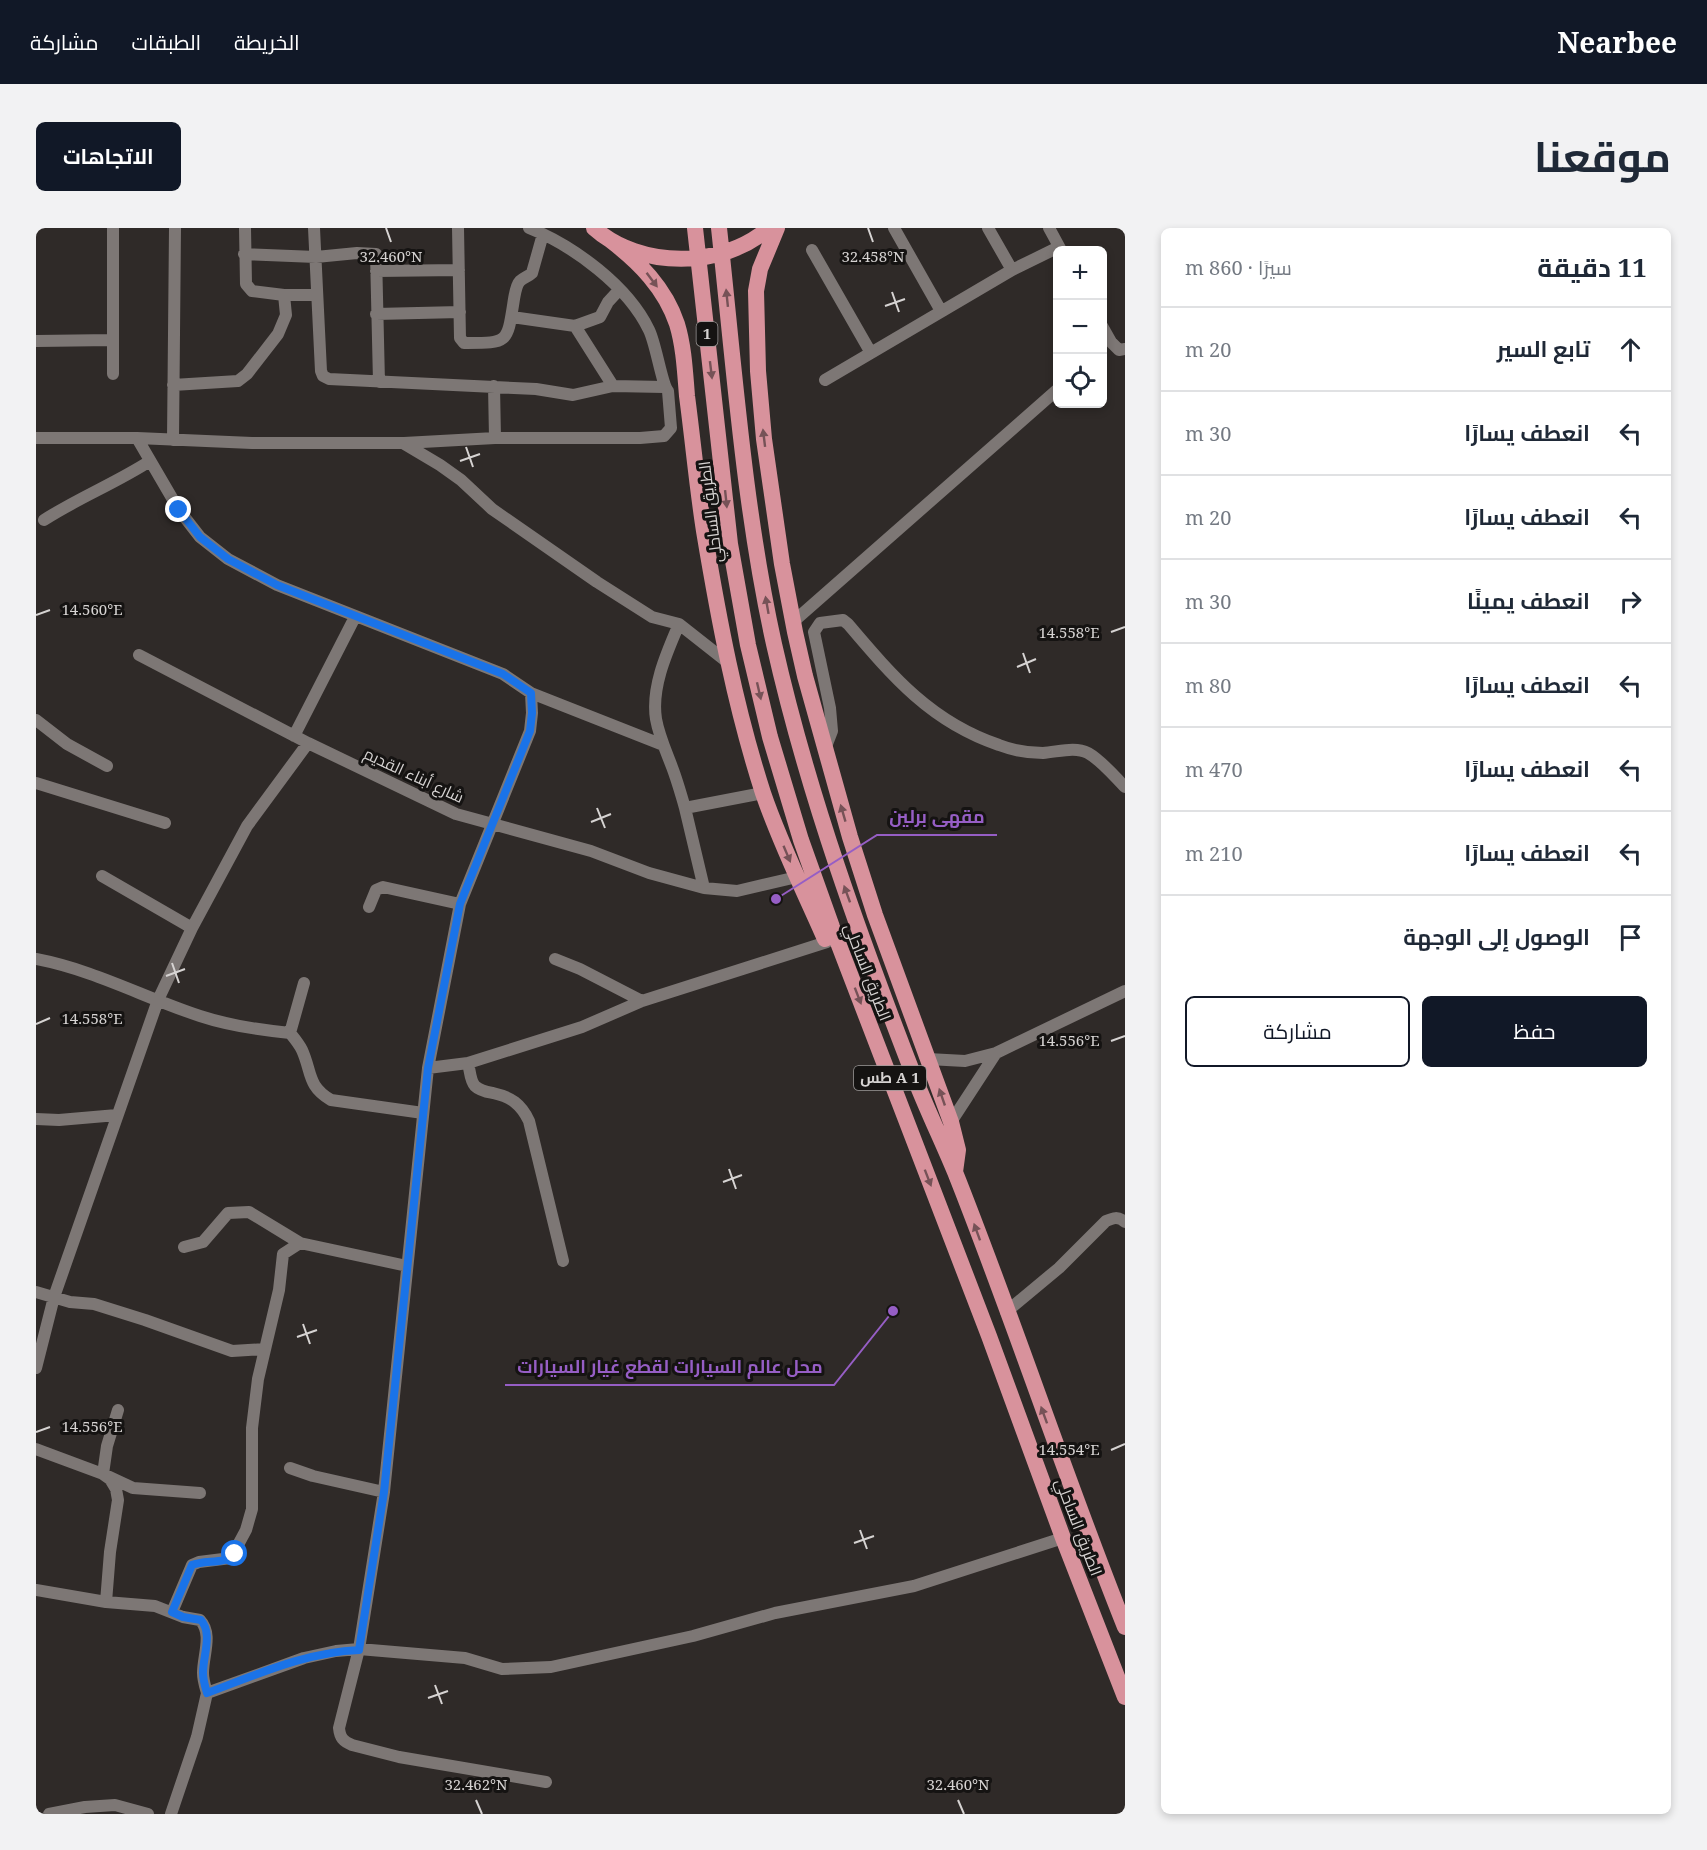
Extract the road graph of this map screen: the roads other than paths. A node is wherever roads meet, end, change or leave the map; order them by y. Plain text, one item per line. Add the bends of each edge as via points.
1 (113, 228) edge
2 (175, 228) edge
3 (245, 228) edge
4 (314, 228) edge
5 (458, 228) edge
6 (529, 228) edge
7 (594, 228) edge
8 (695, 228) edge
9 (719, 228) edge
10 (769, 228) edge
11 (777, 228) edge
12 (894, 228) edge
13 (988, 228) edge
14 (1049, 228) edge
15 (543, 234) junction
16 (610, 240) junction
17 (1058, 246) edge
18 (812, 250) dead end
19 (1053, 252) edge
20 (244, 254) junction
21 (316, 257) junction
22 (459, 270) junction
23 (1012, 270) junction
24 (376, 271) junction
25 (619, 290) junction
26 (284, 295) junction
27 (316, 295) junction
28 (940, 311) junction
29 (460, 312) junction
30 (376, 314) junction
31 (512, 317) junction
32 (575, 326) junction
33 (113, 340) junction
34 (36, 341) edge
35 (1107, 346) edge
36 (1125, 349) edge
37 (871, 353) junction
38 (113, 374) dead end
39 (825, 380) dead end
40 (379, 382) junction
41 (173, 385) junction
42 (494, 386) junction
43 (613, 386) junction
44 (664, 387) junction
45 (1053, 393) edge
46 (36, 438) edge
47 (137, 438) junction
48 (495, 438) junction
49 (173, 440) junction
50 (742, 440) joint
51 (720, 441) joint
52 (403, 443) junction
53 (150, 461) junction
54 (44, 520) dead end
55 (355, 617) junction
56 (793, 622) junction
57 (679, 624) junction
58 (139, 655) dead end
59 (726, 661) junction
60 (531, 693) junction
61 (36, 720) edge
62 (294, 736) junction
63 (308, 743) junction
64 (663, 746) junction
65 (825, 749) junction
66 (106, 766) dead end
67 (36, 783) edge
68 (1125, 787) edge
69 (763, 793) junction
70 (685, 808) junction
71 (493, 822) junction
72 (165, 823) dead end
73 (102, 876) dead end
74 (797, 877) junction
75 (704, 888) junction
76 (460, 904) junction
77 (369, 907) dead end
78 (192, 928) junction
79 (826, 942) junction
80 (36, 959) edge
81 (555, 959) dead end
82 (849, 972) junction
83 (304, 983) dead end
84 (1125, 991) edge
85 (158, 1000) junction
86 (642, 1001) junction
87 (290, 1033) junction
88 (996, 1053) junction
89 (928, 1059) junction
90 (468, 1064) junction
91 (428, 1068) junction
92 (423, 1113) junction
93 (117, 1116) junction
94 (36, 1119) edge
95 (951, 1122) junction
96 (955, 1173) junction
97 (1125, 1221) edge
98 (300, 1243) junction
99 (184, 1247) dead end
100 (563, 1261) dead end
101 (407, 1266) junction
102 (36, 1292) edge
103 (54, 1297) junction
104 (1006, 1312) junction
105 (266, 1348) junction
106 (36, 1368) edge
107 (118, 1410) dead end
108 (36, 1449) edge
109 (290, 1468) dead end
110 (103, 1474) junction
111 (384, 1492) junction
112 (200, 1493) dead end
113 (1064, 1538) junction
114 (36, 1590) edge
115 (106, 1602) junction
116 (172, 1612) junction
117 (1125, 1627) edge
118 (359, 1650) junction
119 (207, 1693) junction
120 (1125, 1697) edge
121 (546, 1782) dead end
122 (49, 1814) edge
123 (145, 1814) edge
124 (171, 1814) edge

1 - 33 street
2 - 41 street
3 - 20 street
4 - 21 street
5 - 22 street
6 - 15 street
7 - 16 highway
8 -> 51 highway, الطريق الساحلي / 1
50 -> 9 highway, الطريق الساحلي / 1
10 - 16 highway via 745,244 694,258 638,252
56 -> 11 highway via 764,439 758,371 756,291 760,269
12 - 28 street
13 - 23 street
14 - 17 street
15 - 25 street via 578,254
15 - 31 street via 532,273 517,288
16 -> 59 highway via 649,274 666,298 677,324 701,512
18 - 37 street
19 - 23 street
20 - 21 street
20 - 26 street via 246,284 252,291
21 - 24 street via 376,254
21 - 27 street
22 - 24 street
22 - 29 street
23 - 28 street
24 - 30 street
25 - 32 street via 600,316
25 - 44 street via 649,330
26 - 27 street
26 - 41 street via 286,315 278,334 247,374 238,381
27 - 40 street via 323,376 338,381
28 - 37 street
29 - 30 street
29 - 31 street via 460,338 464,343 495,343 504,339
30 - 40 street
31 - 32 street
32 - 43 street
33 - 34 street
33 - 38 street
35 - 36 street
37 - 39 street
40 - 42 street
41 - 49 street
42 - 43 street via 573,395
42 - 48 street
43 - 44 street
44 - 48 street via 668,391 671,428 664,436
45 - 56 street
46 - 47 street
47 - 49 street
47 - 53 street
48 - 52 street
49 - 52 street
96 -> 50 highway, الطريق الساحلي / طس A 1 via 862,938 796,734 773,640
51 -> 82 highway, الطريق الساحلي / طس A 1 via 730,544 770,737 801,840
52 - 57 street via 461,480 492,509 597,582 652,617
53 - 54 street
53 - 55 street via 200,537 228,559 277,585
55 - 60 street via 503,674
55 - 62 street
56 - 65 highway
57 - 59 street
57 - 64 street via 665,657 657,692 656,717
58 - 62 street, شارع أبناء القديم
59 - 69 highway
60 - 64 street
60 - 71 street via 530,731
61 - 66 street via 67,744
62 - 63 street, شارع أبناء القديم
63 - 71 street, شارع أبناء القديم via 456,814
63 - 78 street via 247,826
64 - 70 street
65 - 68 street via 832,732 830,708 814,632 820,623 843,620 892,675 935,714 1000,746 1026,752 1087,752
89 -> 65 highway via 849,837
67 - 72 street
69 - 70 street
69 -> 74 highway
70 - 75 street
71 - 75 street, شارع أبناء القديم
71 - 76 street
73 - 78 street
74 - 75 street, شارع أبناء القديم via 736,891
74 - 79 highway
76 - 77 street via 383,887 376,890
76 - 91 street
78 - 85 street
79 - 82 highway
79 - 86 street
80 - 85 street via 111,981
81 - 86 street
82 -> 113 highway, الطريق الساحلي / طس A 1
83 - 87 street
84 - 88 street
85 - 87 street via 248,1029
85 - 93 street
86 - 90 street via 582,1028
87 - 92 street via 301,1048 316,1089 331,1100
88 - 89 street via 965,1061
88 - 95 street
95 -> 89 highway
90 - 91 street
90 - 100 street via 476,1086 507,1097 524,1110
91 - 92 street
92 - 101 street
93 - 94 street
93 - 103 street
95 - 96 highway via 958,1150
104 -> 96 highway, الطريق الساحلي / طس A 1
97 - 104 street via 1114,1217 1106,1221 1059,1268
98 - 99 street via 249,1212 228,1213 203,1242
98 - 101 street
98 - 105 street via 283,1254
101 - 111 street
102 - 103 street
103 - 105 street via 114,1311 232,1351
103 - 106 street
117 -> 104 highway, الطريق الساحلي / طس A 1
105 - 116 street via 254,1409 253,1498 246,1530 231,1558 192,1565
107 - 110 street via 106,1446
108 - 110 street
109 - 111 street
110 - 112 street via 133,1488
110 - 115 street via 110,1479 118,1500
111 - 118 street
113 - 118 street via 914,1586 775,1613 693,1636 551,1667 502,1669 465,1658
113 - 120 highway, الطريق الساحلي / طس A 1
114 - 115 street
115 - 116 street via 154,1606
116 - 119 street via 201,1620 206,1626 203,1675
118 - 119 street via 304,1658
118 - 121 street via 340,1717 340,1736 345,1742 399,1757
119 - 124 street
122 - 123 street via 115,1805

